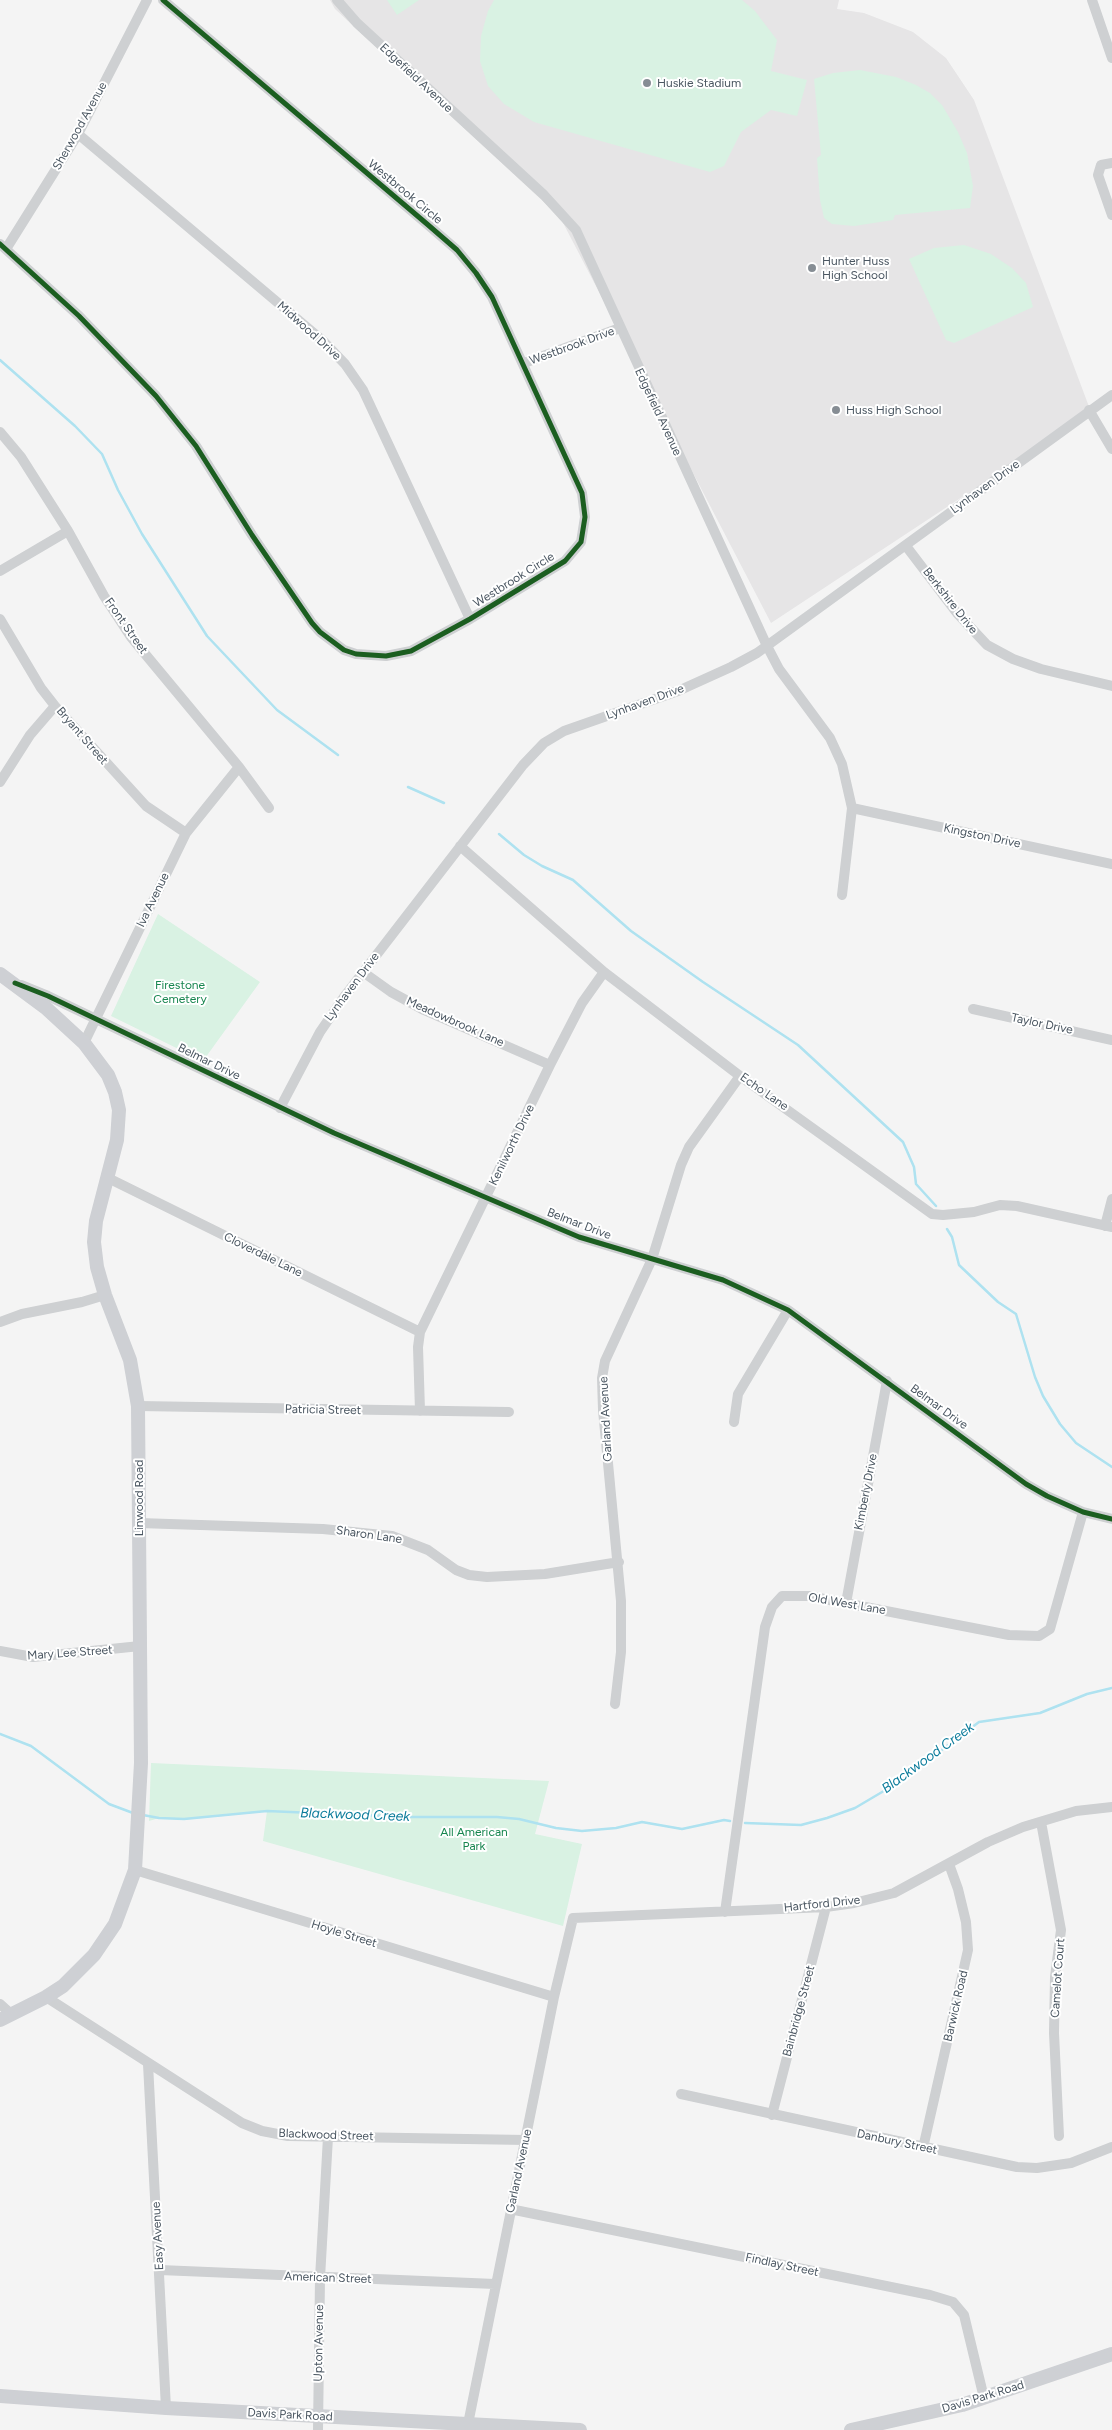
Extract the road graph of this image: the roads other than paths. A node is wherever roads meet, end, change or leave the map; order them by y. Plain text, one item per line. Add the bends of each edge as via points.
1 (147, 0) edge
2 (163, 0) edge
3 (337, 0) edge
4 (1092, 0) edge
5 (1112, 58) edge
6 (78, 134) junction
7 (1112, 163) edge
8 (1112, 214) edge
9 (3, 246) edge
10 (620, 328) junction
11 (524, 363) junction
12 (1112, 396) edge
13 (1089, 410) junction
14 (0, 432) edge
15 (1112, 449) edge
16 (68, 531) junction
17 (906, 546) junction
18 (0, 571) edge
19 (0, 619) edge
20 (470, 619) junction
21 (767, 646) junction
22 (1112, 686) edge
23 (55, 706) junction
24 (239, 767) junction
25 (4, 768) edge
26 (0, 782) edge
27 (269, 808) dead end
28 (852, 808) junction
29 (186, 833) junction
30 (460, 846) junction
31 (1112, 864) edge
32 (842, 895) dead end
33 (363, 972) junction
34 (604, 972) junction
35 (0, 974) edge
36 (15, 983) junction
37 (973, 1009) dead end
38 (96, 1018) junction
39 (1112, 1040) edge
40 (84, 1043) junction
41 (550, 1066) junction
42 (740, 1076) junction
43 (280, 1108) junction
44 (106, 1177) junction
45 (487, 1197) junction
46 (1112, 1199) edge
47 (1109, 1227) edge
48 (652, 1259) junction
49 (105, 1295) junction
50 (788, 1310) junction
51 (0, 1322) edge
52 (420, 1332) junction
53 (887, 1381) junction
54 (138, 1406) junction
55 (420, 1411) junction
56 (509, 1412) dead end
57 (734, 1422) dead end
58 (1083, 1512) junction
59 (1112, 1519) edge
60 (139, 1523) junction
61 (619, 1562) junction
62 (846, 1603) junction
63 (140, 1646) junction
64 (0, 1651) edge
65 (615, 1704) dead end
66 (1112, 1807) edge
67 (1041, 1822) junction
68 (949, 1864) junction
69 (135, 1870) junction
70 (826, 1907) junction
71 (725, 1912) junction
72 (573, 1918) joint
73 (46, 1997) junction
74 (554, 1997) junction
75 (0, 2004) edge
76 (5, 2017) edge
77 (148, 2064) junction
78 (681, 2094) dead end
79 (772, 2115) junction
80 (1059, 2136) dead end
81 (328, 2137) junction
82 (526, 2140) junction
83 (922, 2148) junction
84 (1112, 2148) edge
85 (510, 2209) junction
86 (160, 2270) junction
87 (320, 2278) junction
88 (495, 2284) junction
89 (1112, 2354) edge
90 (0, 2396) edge
91 (984, 2398) junction
92 (166, 2408) junction
93 (317, 2423) edge
94 (468, 2424) junction
95 (897, 2428) edge
96 (580, 2430) edge
97 (851, 2430) edge

1 - 6 street, Sherwood Avenue
2 - 11 street, Westbrook Circle via 457,250 492,297
3 - 10 street, Edgefield Avenue via 357,24 560,211 576,230 588,253
4 - 5 street
6 - 9 street, Sherwood Avenue
6 - 20 street, Midwood Drive via 322,340 345,364 363,390
7 - 8 street via 1102,165 1098,175
9 - 20 street, Westbrook Circle via 79,316 156,396 196,446 312,623 327,638 356,654 398,655 412,651
10 - 11 street, Westbrook Drive
10 - 21 street, Edgefield Avenue
11 - 20 street, Westbrook Circle via 582,493 584,532 581,542 565,561
12 - 13 street, Lynhaven Drive
13 - 15 street
13 - 17 street, Lynhaven Drive
14 - 16 street, Front Street via 21,457
16 - 18 street
16 - 24 street, Front Street via 131,637
17 - 21 street, Lynhaven Drive
17 - 22 street, Berkshire Drive via 957,613 987,645 1041,669
19 - 23 street, Bryant Street
21 - 28 street, Edgefield Avenue via 779,669 830,738 842,764
21 - 30 street, Lynhaven Drive via 678,691 553,736 534,751
23 - 25 street
23 - 29 street, Bryant Street via 146,806
24 - 27 street, Front Street
24 - 29 street, Iva Avenue
25 - 26 street
28 - 31 street, Kingston Drive
28 - 32 street, Edgefield Avenue
29 - 38 street, Iva Avenue
30 - 33 street, Lynhaven Drive
30 - 34 street, Echo Lane
33 - 41 street, Meadowbrook Lane via 424,1010
33 - 43 street, Lynhaven Drive via 320,1032
34 - 41 street, Kenilworth Drive via 582,1003
34 - 42 street, Echo Lane
35 - 36 main road, Linwood Road
36 - 38 street, Belmar Drive
36 - 40 main road, Linwood Road
37 - 39 street, Taylor Drive
38 - 40 street, Iva Avenue
38 - 43 street, Belmar Drive
40 - 44 main road, Linwood Road via 108,1075 119,1110 117,1140
41 - 45 street, Kenilworth Drive
42 - 47 street, Echo Lane via 932,1214 974,1212 1000,1205
42 - 48 street, Garland Avenue via 689,1147 680,1165
43 - 45 street, Belmar Drive
44 - 49 main road, Linwood Road via 94,1242
44 - 52 street, Cloverdale Lane
45 - 48 street, Belmar Drive via 579,1237
45 - 52 street, Kenilworth Drive
46 - 47 street
48 - 50 street, Belmar Drive via 722,1280
48 - 61 street, Garland Avenue via 610,1345 602,1378
49 - 51 street
49 - 54 main road, Linwood Road via 130,1360
50 - 53 street, Belmar Drive
50 - 57 street via 738,1394
52 - 55 street, Kenilworth Drive
53 - 58 street, Belmar Drive via 1026,1484
53 - 62 street, Kimberly Drive
54 - 55 street, Patricia Street
54 - 60 main road, Linwood Road
55 - 56 street, Patricia Street
58 - 59 street, Belmar Drive
58 - 62 street, Old West Lane via 1050,1628 1039,1636 1009,1635
60 - 61 street, Sharon Lane via 323,1529 392,1536 428,1550 456,1570 487,1577 545,1574
60 - 63 main road, Linwood Road
61 - 65 street, Garland Avenue via 621,1652
62 - 71 street, Old West Lane via 809,1596 782,1596 772,1607 765,1627
63 - 64 street, Mary Lee Street via 33,1657
63 - 69 main road, Linwood Road via 140,1786
66 - 67 street, Hartford Drive via 1076,1811
67 - 68 street, Hartford Drive via 1002,1835
67 - 80 street, Camelot Court via 1061,1930 1055,1977 1054,2033
68 - 70 street, Hartford Drive via 894,1893
68 - 83 street, Barwick Road via 966,1922 968,1950
69 - 73 main road, Linwood Road via 121,1909 104,1941 82,1969
69 - 74 street, Hoyle Street
70 - 71 street, Hartford Drive
70 - 79 street, Bainbridge Street
71 - 72 street, Hartford Drive
72 - 74 street, Garland Avenue
73 - 76 main road, Linwood Road
73 - 77 street, Blackwood Street
74 - 82 street, Garland Avenue
75 - 76 street
77 - 81 street, Blackwood Street via 250,2128 288,2136
77 - 86 street, Easy Avenue
78 - 79 street, Danbury Street
79 - 83 street, Danbury Street
81 - 82 street, Blackwood Street
81 - 87 street, Upton Avenue
82 - 85 street, Garland Avenue
83 - 84 street, Danbury Street via 1037,2168 1071,2163
85 - 88 street, Garland Avenue
85 - 91 street, Findlay Street via 953,2302 964,2315
86 - 87 street, American Street
86 - 92 street, Easy Avenue
87 - 88 street, American Street
87 - 93 street, Upton Avenue
88 - 94 street, Garland Avenue
89 - 91 main road, Davis Park Road
90 - 92 main road, Davis Park Road
91 - 95 main road, Davis Park Road
92 - 93 main road, Davis Park Road
93 - 94 main road, Davis Park Road
94 - 96 main road, Davis Park Road
95 - 97 main road, Davis Park Road

